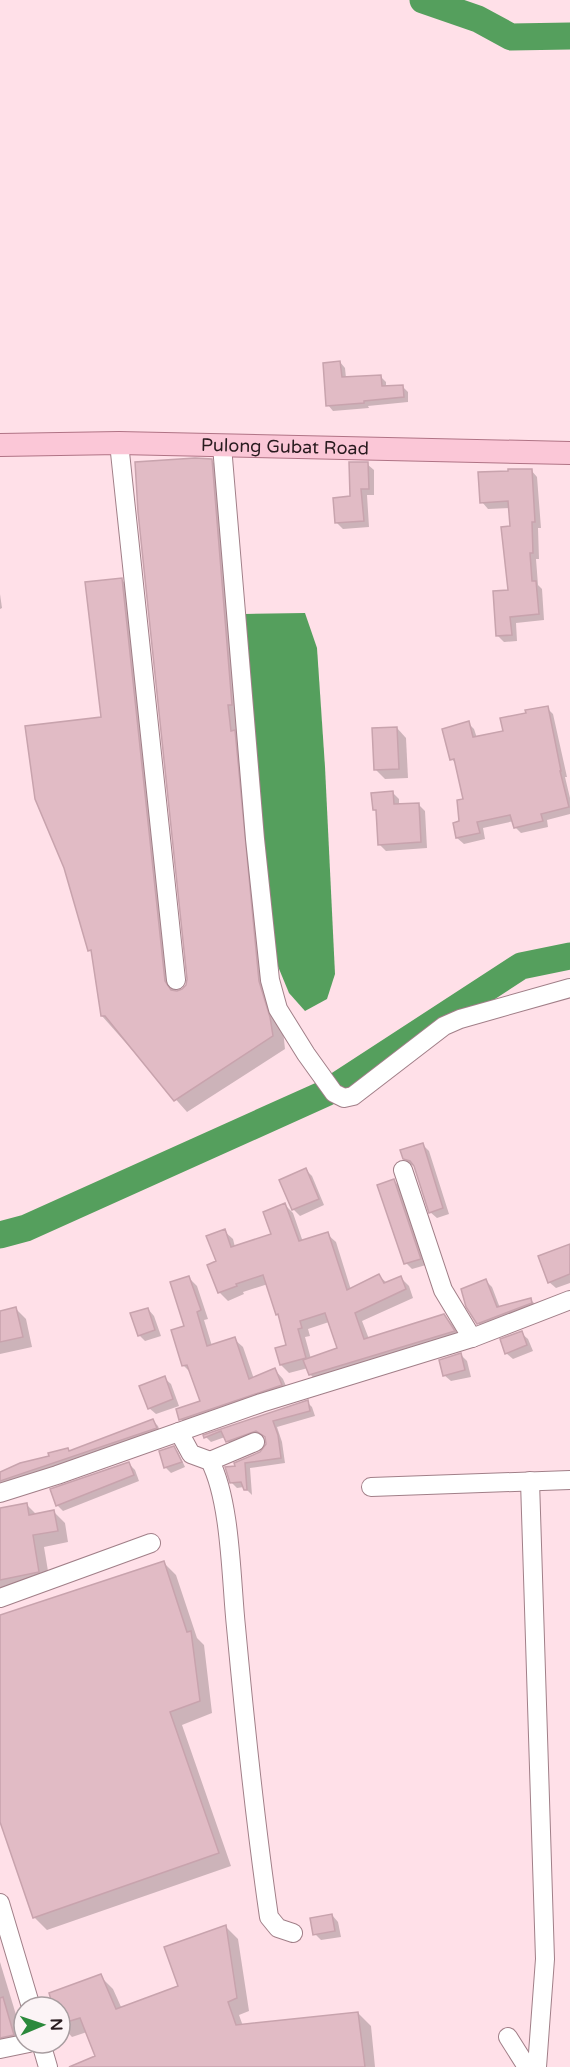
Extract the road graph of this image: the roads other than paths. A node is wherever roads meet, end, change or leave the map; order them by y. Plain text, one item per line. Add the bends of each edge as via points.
1 (119, 443) junction
2 (0, 445) edge
3 (222, 446) junction
4 (570, 453) edge
5 (176, 981) dead end
6 (570, 988) edge
7 (403, 1170) dead end
8 (570, 1300) edge
9 (472, 1338) junction
10 (178, 1432) junction
11 (255, 1442) dead end
12 (210, 1461) junction
13 (570, 1480) edge
14 (530, 1481) junction
15 (371, 1487) dead end
16 (0, 1493) edge
17 (151, 1543) dead end
18 (0, 1598) edge
19 (0, 1903) edge
20 (293, 1933) dead end
21 (27, 1995) edge
22 (508, 2037) dead end
23 (527, 2067) edge
24 (537, 2067) edge

1 - 2 main road, Pulong Gubat Road
1 - 3 main road, Pulong Gubat Road
1 - 5 street
3 - 4 main road, Pulong Gubat Road
3 - 6 street via 270,980 278,1009 306,1054 334,1093 344,1098 353,1096 444,1026
7 - 9 street via 443,1290
8 - 9 street
9 - 10 street
10 - 12 street via 191,1454
10 - 16 street
11 - 12 street
12 - 20 street via 225,1511 244,1715 269,1917 278,1928
13 - 14 street
14 - 15 street
14 - 24 street via 544,1959
17 - 18 street
19 - 21 street
22 - 23 street

